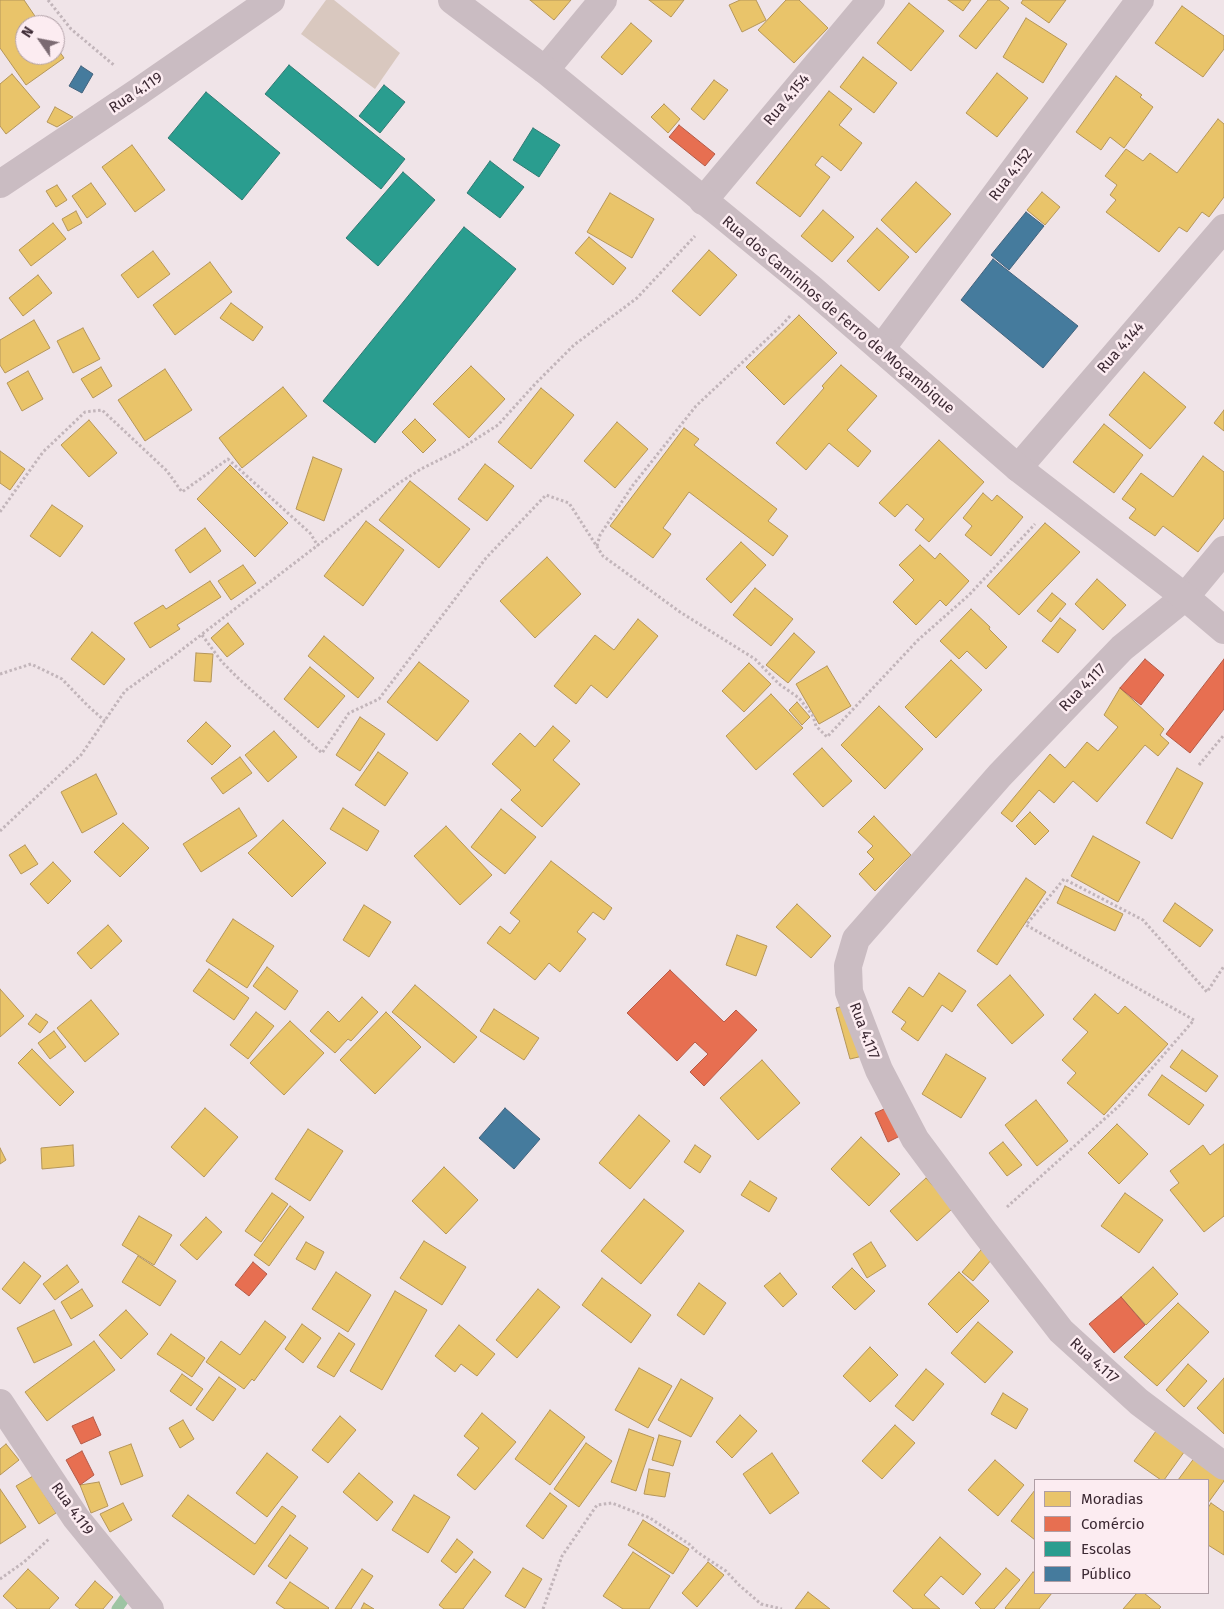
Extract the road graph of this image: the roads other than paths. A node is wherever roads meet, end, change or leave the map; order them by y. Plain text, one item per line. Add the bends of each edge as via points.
1 (270, 0) edge
2 (452, 0) edge
3 (603, 0) edge
4 (871, 0) edge
5 (1140, 0) edge
6 (545, 70) junction
7 (0, 184) edge
8 (712, 208) junction
9 (1224, 228) edge
10 (882, 349) junction
11 (1018, 468) junction
12 (1224, 550) edge
13 (1185, 597) junction
14 (1224, 630) edge
15 (0, 1404) edge
16 (1224, 1466) edge
17 (150, 1609) edge

1 - 7 street, Rua 4.119
2 - 6 street, Rua dos Caminhos de Ferro de Moçambique
3 - 6 street
4 - 8 street, Rua 4.154
5 - 10 street, Rua 4.152
6 - 8 street, Rua dos Caminhos de Ferro de Moçambique
8 - 10 street, Rua dos Caminhos de Ferro de Moçambique
9 - 11 street, Rua 4.144
10 - 11 street, Rua dos Caminhos de Ferro de Moçambique
11 - 13 street, Rua dos Caminhos de Ferro de Moçambique
12 - 13 street, Rua 4.117
13 - 14 street, Rua dos Caminhos de Ferro de Moçambique
13 - 16 street, Rua 4.117 via 1122,648 1000,775 856,939 848,966 849,992 880,1070 915,1139 1061,1331 1139,1402
15 - 17 street, Rua 4.119 via 76,1518

